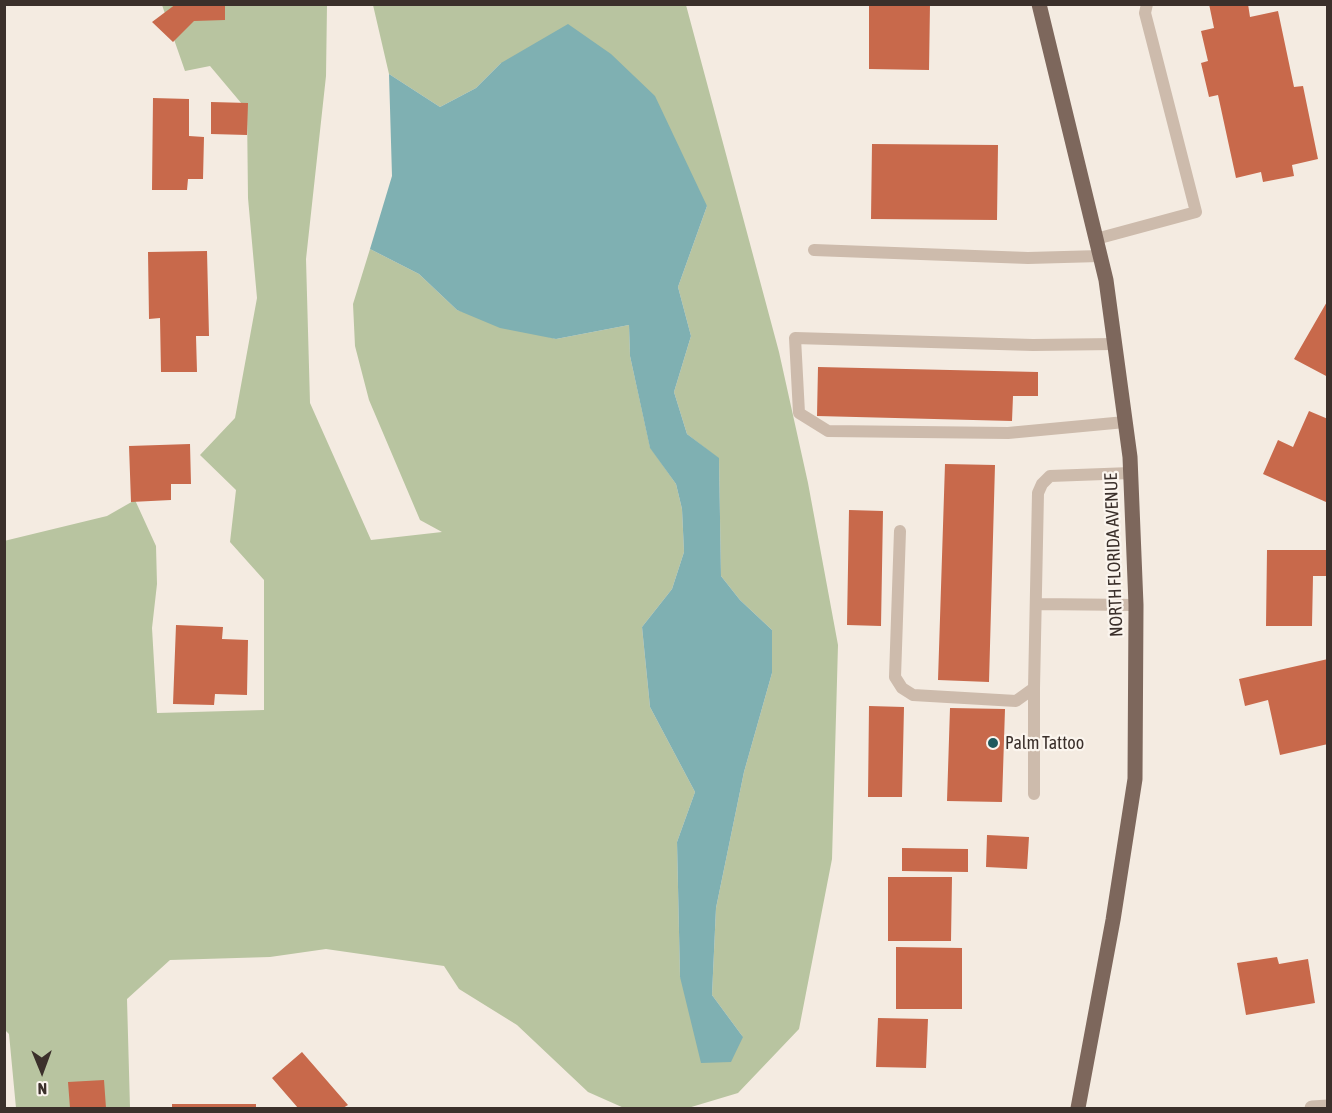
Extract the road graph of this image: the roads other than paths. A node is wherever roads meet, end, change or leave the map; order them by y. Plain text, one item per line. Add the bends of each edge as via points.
1 (1039, 4) edge
2 (1147, 4) edge
3 (1096, 239) junction
4 (814, 250) dead end
5 (1100, 256) junction
6 (1115, 344) junction
7 (1125, 422) junction
8 (1131, 473) junction
9 (900, 531) dead end
10 (1036, 604) junction
11 (1136, 605) junction
12 (1034, 688) junction
13 (1034, 794) dead end
14 (1328, 1107) edge
15 (1078, 1108) edge
16 (1312, 1108) edge

1 - 3 main road, NORTH FLORIDA AVENUE
2 - 3 lane via 1145,14 1196,212
3 - 5 main road, NORTH FLORIDA AVENUE
4 - 5 lane via 1028,258
5 - 6 main road, NORTH FLORIDA AVENUE
6 - 7 main road, NORTH FLORIDA AVENUE
6 - 7 lane via 795,338 799,413 828,431 1008,433
7 - 8 main road, NORTH FLORIDA AVENUE
8 - 10 lane via 1050,476 1042,484 1038,493
8 - 11 main road, NORTH FLORIDA AVENUE
9 - 12 lane via 895,677 902,688 913,695 1016,701
10 - 11 lane
10 - 12 lane
11 - 15 main road, NORTH FLORIDA AVENUE via 1135,779
12 - 13 lane
14 - 16 street

